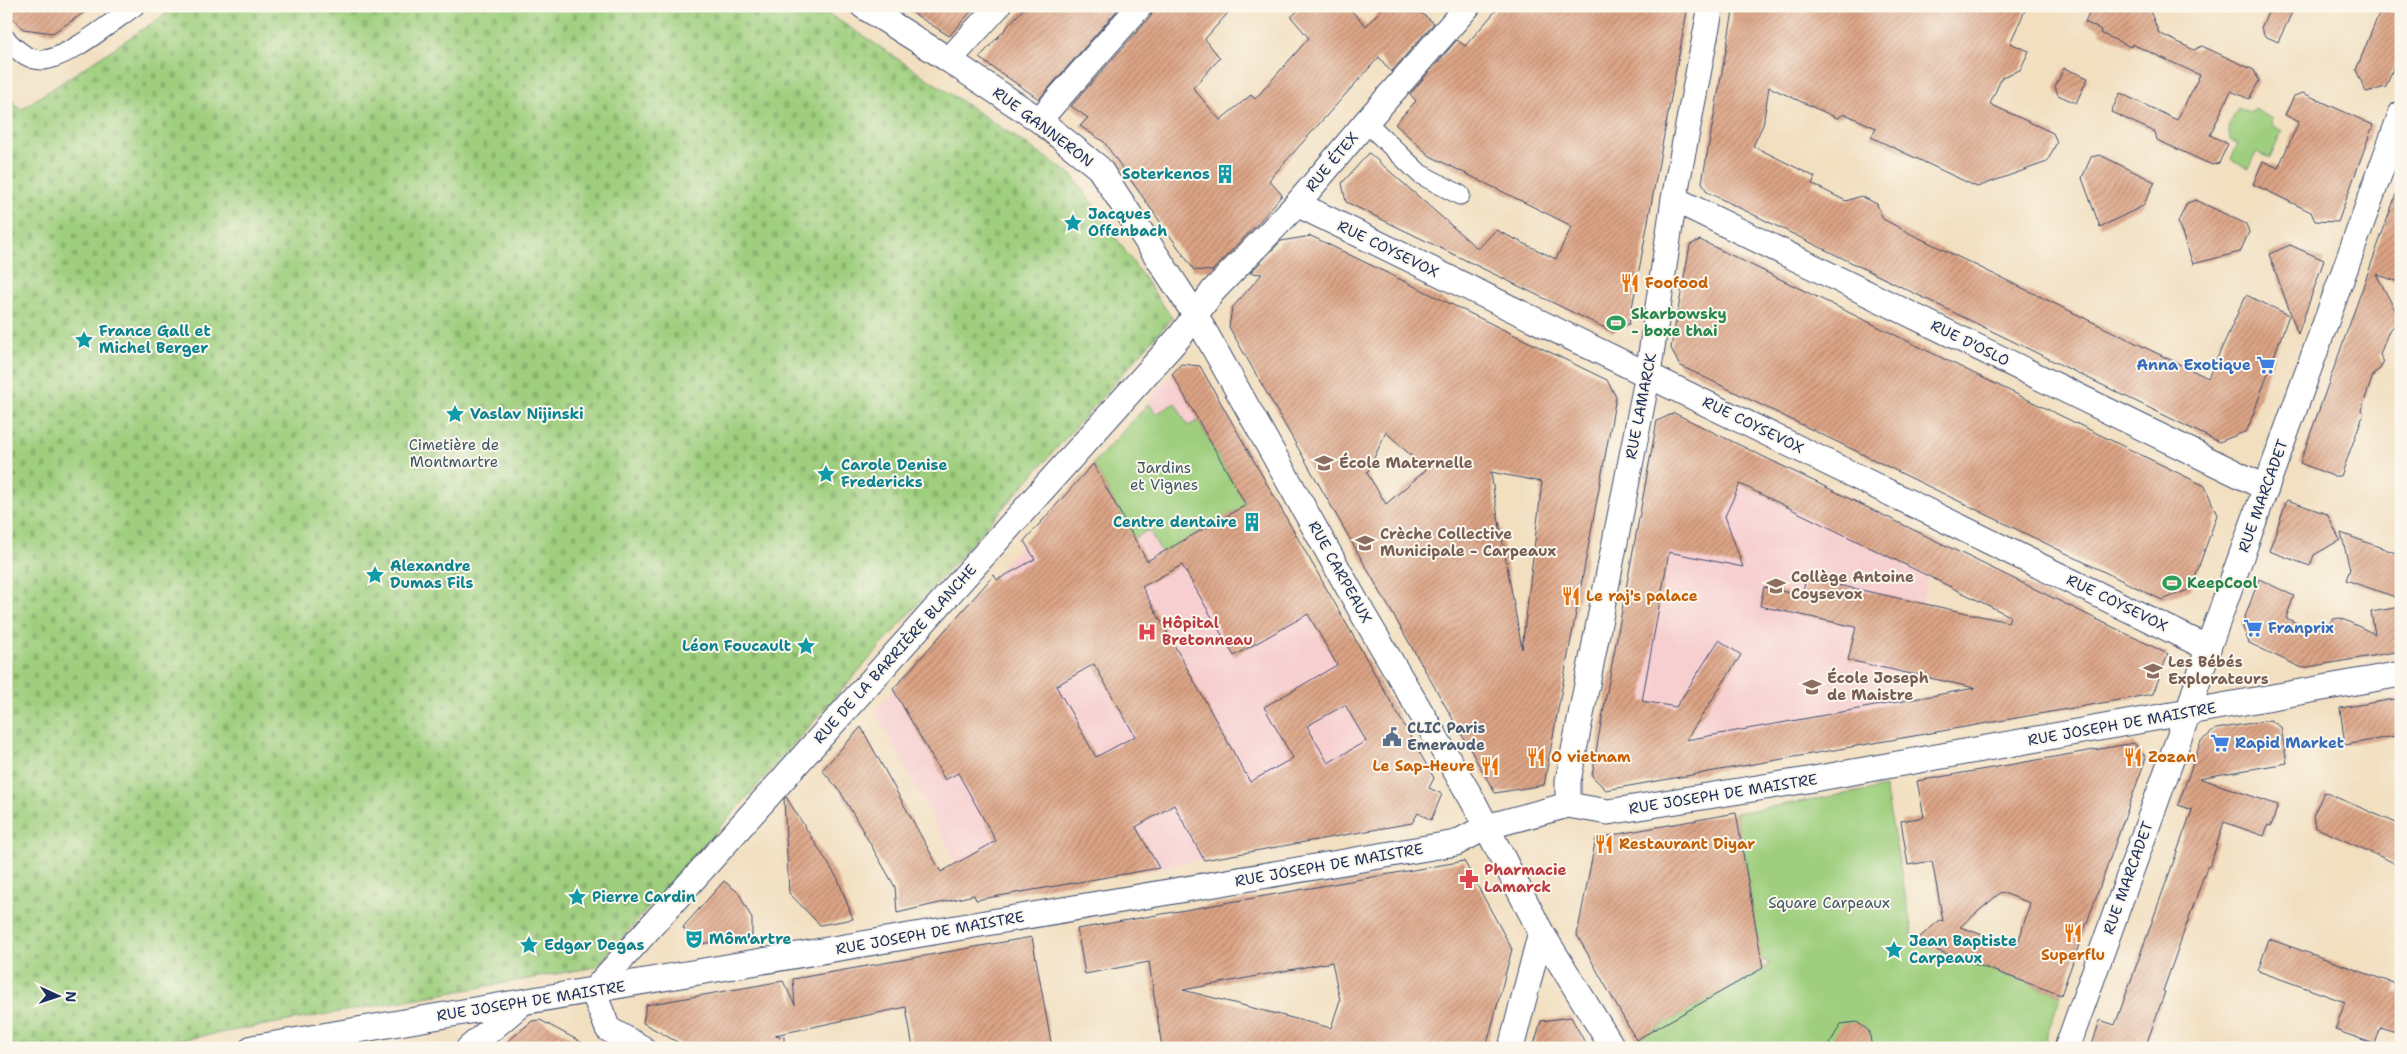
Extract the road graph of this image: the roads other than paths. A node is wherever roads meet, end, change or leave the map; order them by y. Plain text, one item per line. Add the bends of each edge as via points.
1 (135, 6) edge
2 (863, 6) edge
3 (998, 6) edge
4 (1140, 6) edge
5 (1468, 6) edge
6 (1711, 6) edge
7 (6, 39) edge
8 (949, 60) junction
9 (2401, 114) edge
10 (1039, 120) junction
11 (1366, 122) junction
12 (1460, 195) dead end
13 (1674, 198) junction
14 (1297, 204) junction
15 (1196, 316) junction
16 (1648, 374) junction
17 (2266, 488) junction
18 (2208, 648) junction
19 (2401, 674) edge
20 (2188, 713) junction
21 (1568, 805) junction
22 (1486, 827) junction
23 (1541, 932) junction
24 (593, 991) junction
25 (522, 1003) junction
26 (252, 1048) edge
27 (469, 1048) edge
28 (642, 1048) edge
29 (1511, 1048) edge
30 (1613, 1048) edge
31 (2067, 1048) edge

1 - 7 street via 66,53 42,60 18,52
2 - 8 street, RUE GANNERON
3 - 8 street
4 - 10 street
5 - 11 street, RUE ÉTEX
6 - 13 street, RUE LAMARCK
8 - 10 street, RUE GANNERON
9 - 17 street, RUE MARCADET
10 - 15 street, RUE GANNERON via 1099,168
11 - 12 street via 1420,174
11 - 14 street, RUE ÉTEX
13 - 16 street, RUE LAMARCK
13 - 17 street, RUE D'OSLO
14 - 15 street, RUE ÉTEX via 1213,291
14 - 16 street, RUE COYSEVOX
15 - 22 street, RUE CARPEAUX
15 - 24 street, RUE DE LA BARRIÈRE BLANCHE
16 - 18 street, RUE COYSEVOX
16 - 21 street, RUE LAMARCK via 1568,781
17 - 18 street, RUE MARCADET
18 - 20 street, RUE MARCADET
19 - 20 street, RUE JOSEPH DE MAISTRE
20 - 21 street, RUE JOSEPH DE MAISTRE via 1608,812
20 - 31 street, RUE MARCADET
21 - 22 street, RUE JOSEPH DE MAISTRE
22 - 23 street, RUE CARPEAUX
22 - 24 street, RUE JOSEPH DE MAISTRE via 1456,843
23 - 29 street
23 - 30 street
24 - 25 street, RUE JOSEPH DE MAISTRE
24 - 28 street via 608,1029
25 - 26 street, RUE JOSEPH DE MAISTRE
25 - 27 street

